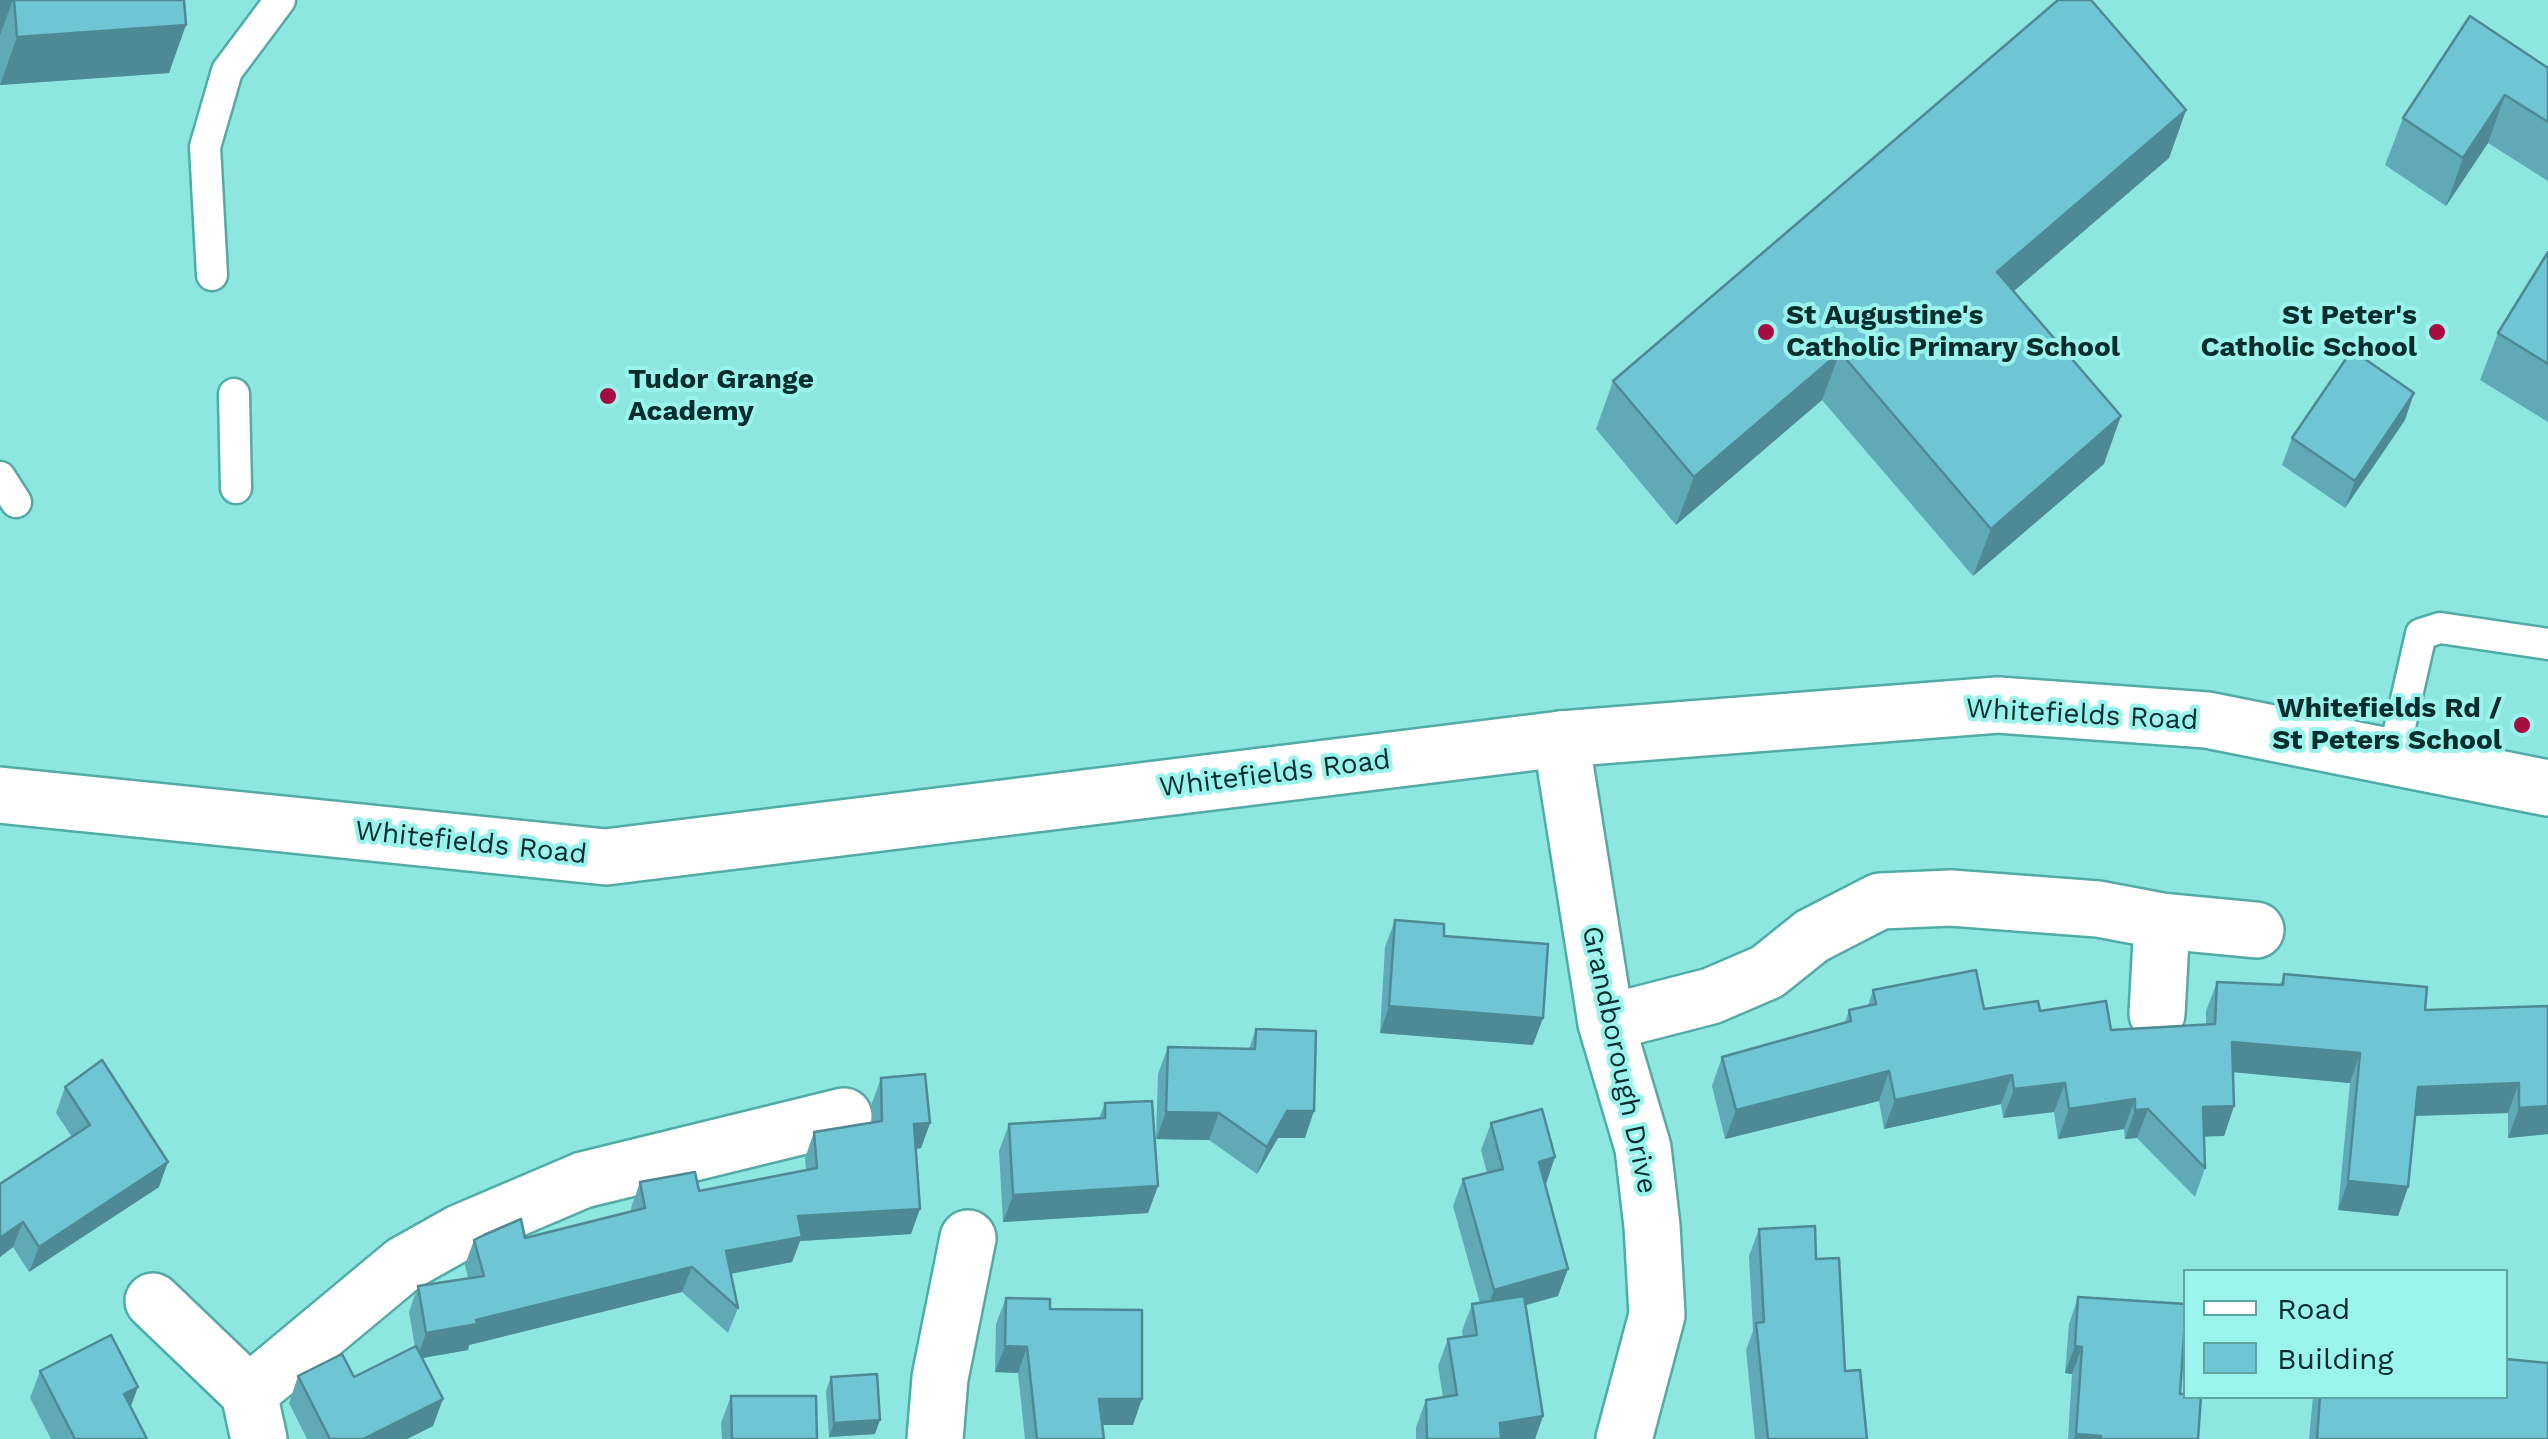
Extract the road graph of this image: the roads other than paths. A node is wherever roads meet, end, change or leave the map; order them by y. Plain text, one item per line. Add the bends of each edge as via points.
1 (280, 0) edge
2 (212, 275) dead end
3 (234, 394) dead end
4 (236, 488) dead end
5 (2548, 644) edge
6 (1560, 739) junction
7 (2393, 757) junction
8 (2548, 788) edge
9 (0, 794) edge
10 (2162, 921) junction
11 (2256, 930) dead end
12 (2157, 1014) dead end
13 (1606, 1023) junction
14 (844, 1116) dead end
15 (968, 1238) dead end
16 (153, 1301) dead end
17 (254, 1416) edge
18 (934, 1439) edge
19 (1624, 1439) edge

1 - 2 lane via 227,70 205,147
3 - 4 lane
5 - 7 lane via 2440,628 2421,634
6 - 7 street, Whitefields Road via 1998,705 2207,720
6 - 9 street, Whitefields Road via 606,857
6 - 13 street, Grandborough Drive
7 - 8 street, Whitefields Road
10 - 11 street
10 - 12 street
10 - 13 street via 2098,908 1988,900 1880,901 1812,936 1766,972 1711,996
13 - 19 street, Grandborough Drive via 1643,1148 1657,1315
14 - 17 street via 583,1180 461,1232 404,1264
15 - 18 street
16 - 17 street

